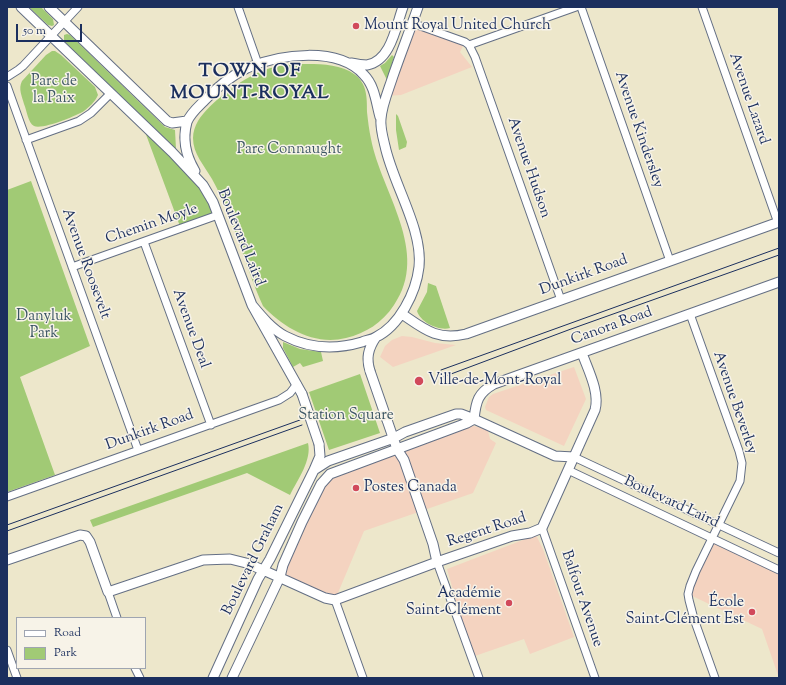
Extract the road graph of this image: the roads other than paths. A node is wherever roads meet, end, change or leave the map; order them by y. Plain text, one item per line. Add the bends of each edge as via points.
1 (21, 7) edge
2 (48, 7) edge
3 (78, 7) edge
4 (238, 7) edge
5 (403, 7) edge
6 (418, 7) edge
7 (576, 7) edge
8 (581, 7) edge
9 (702, 7) edge
10 (65, 23) junction
11 (412, 23) junction
12 (51, 36) junction
13 (469, 45) junction
14 (348, 62) junction
15 (258, 64) junction
16 (7, 77) edge
17 (7, 86) edge
18 (110, 93) junction
19 (381, 120) junction
20 (188, 121) junction
21 (26, 140) junction
22 (203, 185) junction
23 (218, 215) junction
24 (778, 222) edge
25 (144, 242) junction
26 (670, 261) junction
27 (72, 267) junction
28 (779, 282) edge
29 (561, 300) junction
30 (252, 305) junction
31 (402, 314) junction
32 (690, 314) junction
33 (376, 337) junction
34 (582, 353) junction
35 (297, 384) junction
36 (474, 419) junction
37 (211, 424) junction
38 (394, 438) junction
39 (319, 444) junction
40 (397, 449) junction
41 (138, 450) junction
42 (555, 456) junction
43 (574, 457) junction
44 (328, 461) junction
45 (314, 470) junction
46 (568, 470) junction
47 (335, 471) junction
48 (7, 497) edge
49 (718, 524) junction
50 (542, 528) junction
51 (712, 538) junction
52 (779, 553) edge
53 (7, 560) edge
54 (438, 562) junction
55 (263, 570) junction
56 (779, 570) edge
57 (280, 578) junction
58 (108, 592) junction
59 (335, 600) junction
60 (117, 617) edge
61 (7, 650) edge
62 (136, 669) edge
63 (17, 678) edge
64 (140, 678) edge
65 (213, 678) edge
66 (232, 678) edge
67 (363, 678) edge
68 (478, 678) edge
69 (595, 678) edge
70 (715, 678) edge

1 - 12 street, Boulevard Laird
2 - 10 street
3 - 10 street
4 - 15 street
5 - 14 street via 382,57 366,65
6 - 11 street
7 - 13 street
8 - 26 street, Avenue Kindersley
9 - 24 street, Avenue Lazard
10 - 12 street
10 - 20 street via 167,121
11 - 13 street
11 - 19 street via 386,96
12 - 16 street via 18,70
12 - 18 street, Boulevard Laird
13 - 29 street, Avenue Hudson
14 - 15 street via 317,55 274,59
14 - 19 street via 360,70 370,82
15 - 20 street via 214,90
17 - 21 street, Avenue Roosevelt
18 - 21 street via 82,119
18 - 22 street, Boulevard Laird
19 - 31 street via 388,159 417,237 419,251 416,281
20 - 22 street via 184,136 186,150 189,161
21 - 27 street, Avenue Roosevelt
22 - 23 street, Boulevard Laird
23 - 25 street, Chemin Moyle
23 - 30 street, Boulevard Laird
24 - 26 street, Dunkirk Road
25 - 27 street, Chemin Moyle
25 - 37 street, Avenue Deal
26 - 29 street, Dunkirk Road
27 - 41 street, Avenue Roosevelt
28 - 32 street, Canora Road
29 - 31 street, Dunkirk Road via 466,334 450,336 440,336 427,331
30 - 33 street via 274,329 303,344 318,347 345,346
30 - 35 street, Boulevard Laird
31 - 33 street
32 - 34 street, Canora Road
32 - 49 street, Avenue Beverley via 742,463 740,481
33 - 38 street, bridge via 368,352 368,361
34 - 36 street, Canora Road via 494,384 480,395
34 - 43 street, Regent Road via 598,402
35 - 37 street, Dunkirk Road via 279,400
35 - 39 street, Boulevard Laird, bridge
36 - 38 street via 456,414
36 - 40 street
36 - 42 street, Boulevard Laird
37 - 41 street, Dunkirk Road
38 - 40 street
38 - 44 street
39 - 44 street, Boulevard Laird
39 - 45 street, Boulevard Laird via 320,456
40 - 47 street
40 - 54 street via 404,460
41 - 48 street, Dunkirk Road
42 - 43 street, Boulevard Laird
42 - 46 street, Boulevard Laird
43 - 46 street, Regent Road
43 - 49 street, Boulevard Laird
44 - 45 street
44 - 47 street, Boulevard Laird
45 - 55 street, Boulevard Graham
46 - 50 street, Regent Road
46 - 51 street, Boulevard Laird
47 - 57 street, Boulevard Graham via 321,484 283,565
49 - 51 street, Avenue Beverley
49 - 52 street, Boulevard Laird
50 - 54 street, Regent Road
50 - 69 street, Balfour Avenue
51 - 56 street, Boulevard Laird
51 - 70 street, Avenue Beverley via 688,594
53 - 58 street via 80,535 86,536
54 - 59 street, Regent Road
54 - 68 street
55 - 57 street
55 - 58 street via 230,559 203,560
55 - 65 street, Boulevard Graham
57 - 59 street
57 - 66 street, Boulevard Graham
58 - 60 street
59 - 67 street
61 - 63 street
62 - 64 street

